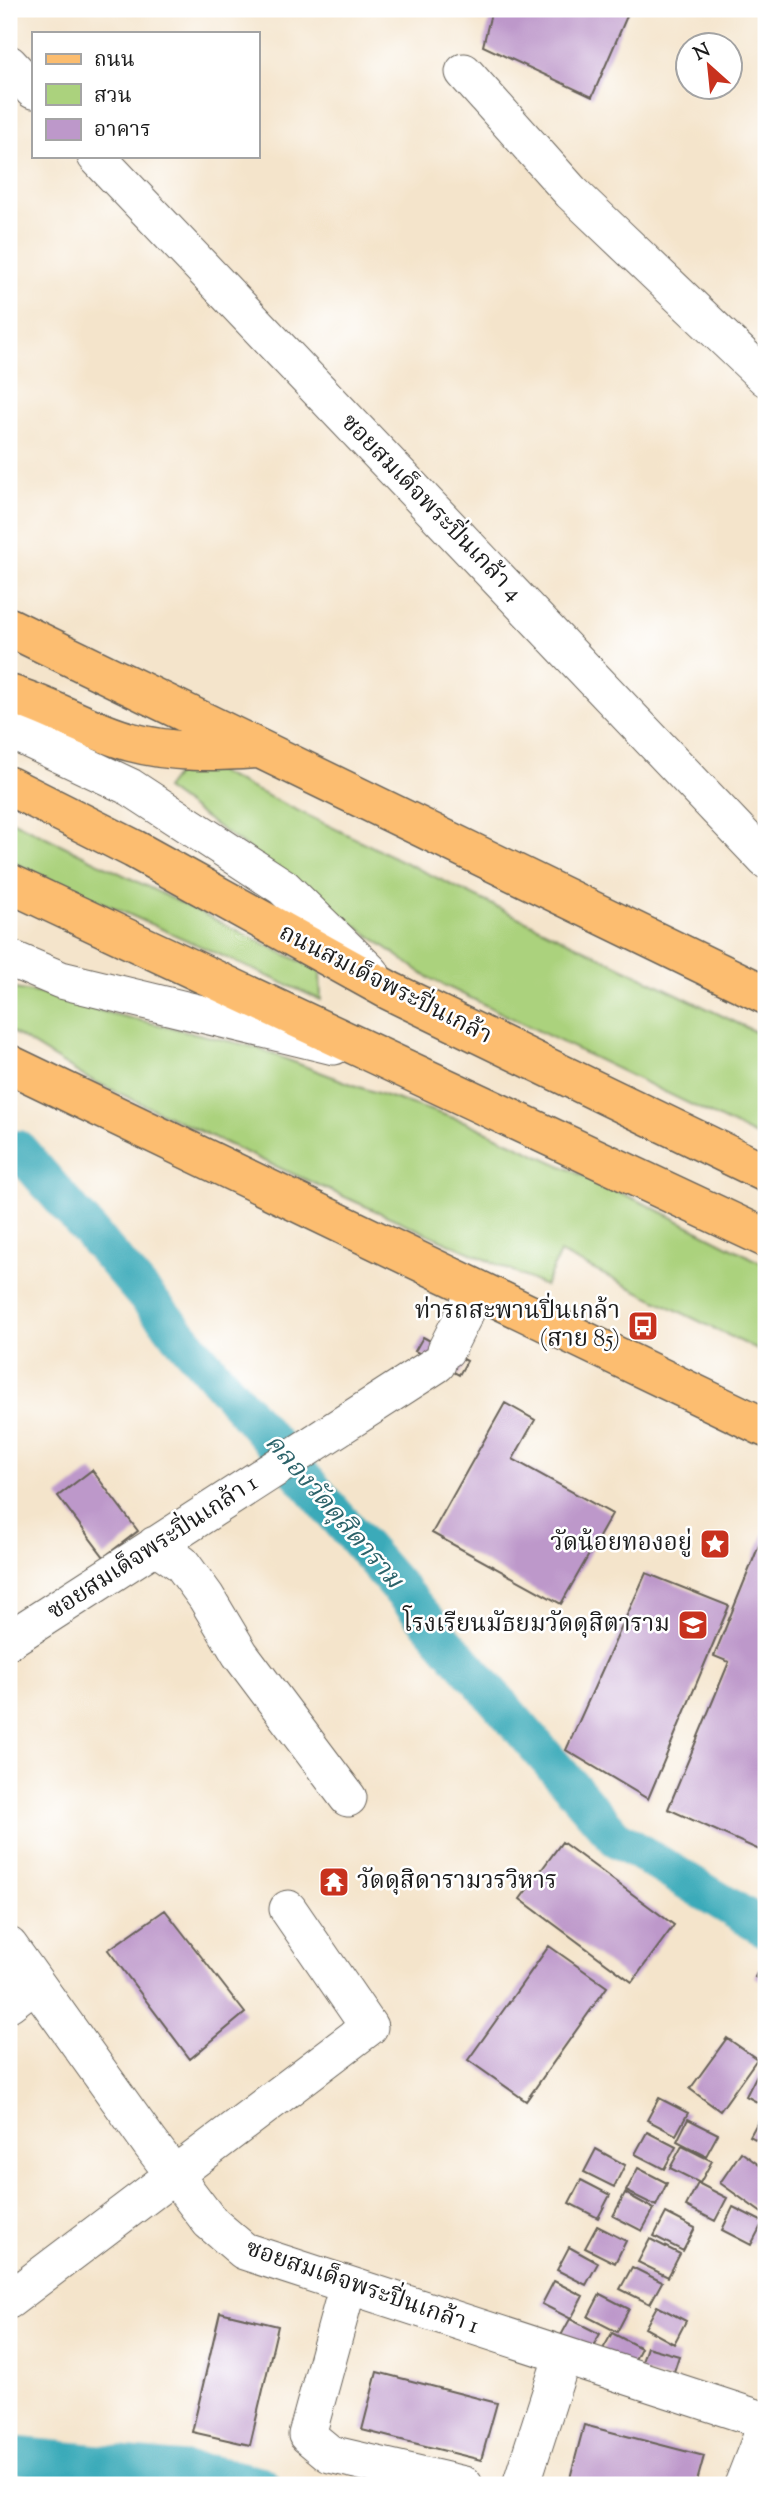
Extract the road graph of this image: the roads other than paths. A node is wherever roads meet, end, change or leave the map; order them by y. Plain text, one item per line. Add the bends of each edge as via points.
1 (9, 64) edge
2 (464, 72) dead end
3 (32, 89) edge
4 (98, 158) edge
5 (766, 378) edge
6 (9, 627) edge
7 (9, 694) edge
8 (9, 730) edge
9 (259, 749) junction
10 (9, 786) edge
11 (766, 860) edge
12 (9, 883) edge
13 (9, 958) edge
14 (9, 967) edge
15 (61, 980) junction
16 (390, 991) junction
17 (766, 995) edge
18 (386, 1058) junction
19 (9, 1064) edge
20 (766, 1173) edge
21 (766, 1238) edge
22 (477, 1289) junction
23 (766, 1429) edge
24 (155, 1545) junction
25 (9, 1640) edge
26 (348, 1798) dead end
27 (288, 1909) dead end
28 (9, 1946) edge
29 (22, 1993) edge
30 (175, 2176) junction
31 (348, 2286) junction
32 (9, 2300) edge
33 (563, 2355) junction
34 (766, 2423) edge
35 (464, 2485) edge
36 (521, 2485) edge
37 (743, 2485) edge

1 - 3 street
2 - 5 street via 571,192
4 - 11 street, ซอยสมเด็จพระปิ่นเกล้า 4
6 - 9 main road
7 - 9 main road via 129,742 202,752
8 - 16 street via 130,787 283,887
9 - 17 main road
10 - 16 main road, ถนนสมเด็จพระปิ่นเกล้า via 134,849
12 - 18 main road
13 - 15 street
14 - 15 street
15 - 18 street
16 - 20 main road, ถนนสมเด็จพระปิ่นเกล้า
18 - 21 main road
19 - 22 main road
22 - 23 main road
22 - 24 street, ซอยสมเด็จพระปิ่นเกล้า 1 via 442,1357
24 - 25 street, ซอยสมเด็จพระปิ่นเกล้า 1
24 - 26 street via 182,1564 240,1654
27 - 30 street via 369,2027
28 - 29 street, ซอยสมเด็จพระปิ่นเกล้า 1
29 - 30 street, ซอยสมเด็จพระปิ่นเกล้า 1
30 - 31 street, ซอยสมเด็จพระปิ่นเกล้า 1 via 210,2222 244,2251
30 - 32 street
31 - 33 street, ซอยสมเด็จพระปิ่นเกล้า 1
31 - 35 street via 307,2434 330,2454
33 - 34 street, ซอยสมเด็จพระปิ่นเกล้า 1
33 - 36 street
34 - 37 street

